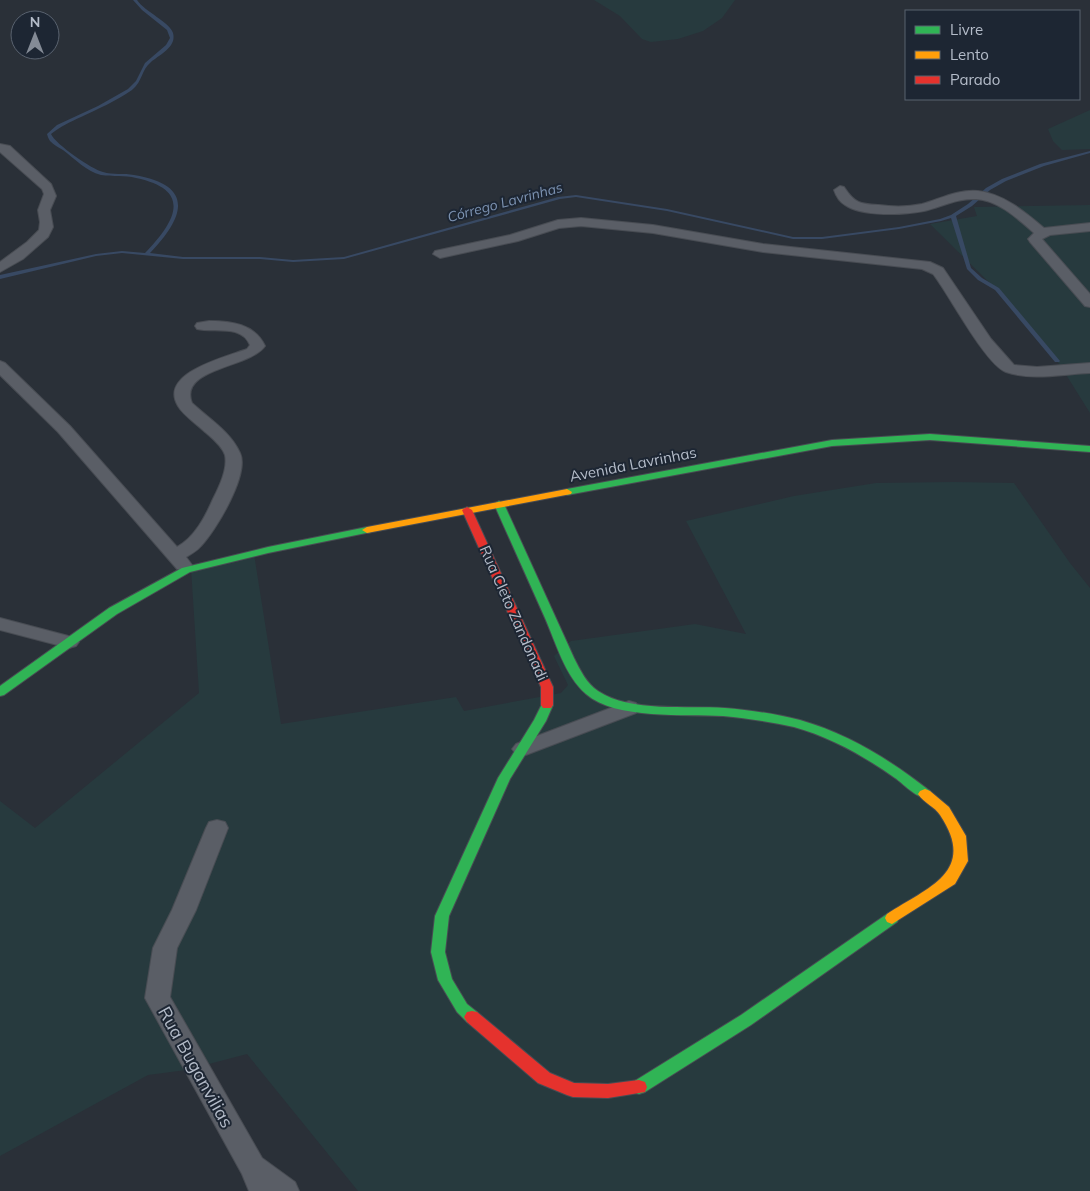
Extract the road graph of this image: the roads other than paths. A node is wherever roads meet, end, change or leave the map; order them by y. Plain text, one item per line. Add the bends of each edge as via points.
1 (0, 148) edge
2 (840, 190) dead end
3 (1090, 227) edge
4 (1042, 233) junction
5 (440, 254) dead end
6 (0, 268) edge
7 (1090, 303) edge
8 (202, 326) dead end
9 (0, 366) edge
10 (1090, 368) edge
11 (1090, 449) edge
12 (499, 504) junction
13 (467, 510) junction
14 (176, 555) junction
15 (186, 570) junction
16 (0, 624) edge
17 (69, 642) junction
18 (0, 692) edge
19 (629, 708) junction
20 (523, 749) junction
21 (217, 828) dead end
22 (252, 1166) junction
23 (263, 1191) edge
24 (285, 1191) edge

1 - 6 street via 6,149 51,193 44,210 47,222 44,234
2 - 4 street via 850,204 896,211 924,208 962,195 988,197
3 - 4 street
4 - 7 street via 1036,242
5 - 10 street via 558,224 581,222 653,229 763,248 925,265 938,271 996,357 1008,368
8 - 14 street via 225,326 242,331 254,337 258,346 252,352 198,372 182,388 185,404 229,447 234,457 229,482 203,531 196,542
9 - 14 street via 64,429
11 - 12 street, Avenida Lavrinhas via 930,437 832,443
12 - 13 street, Avenida Lavrinhas
12 - 19 street, Rua Cleto Zandonadi via 580,680 595,695
13 - 15 street, Avenida Lavrinhas
13 - 20 street, Rua Cleto Zandonadi via 547,687 547,706
14 - 15 street
15 - 17 street, Avenida Lavrinhas via 113,611
16 - 17 street
17 - 18 street, Avenida Lavrinhas
19 - 20 street
19 - 20 street, Rua Cleto Zandonadi via 725,712 771,718 812,728 857,747 944,810 959,836 961,861 950,880 746,1020 638,1088 573,1090 544,1078 462,1008 446,980 438,952 442,916 504,778
21 - 22 street, Rua Buganvilias via 165,948 157,998
22 - 23 street, Rua Buganvilias
22 - 24 street

